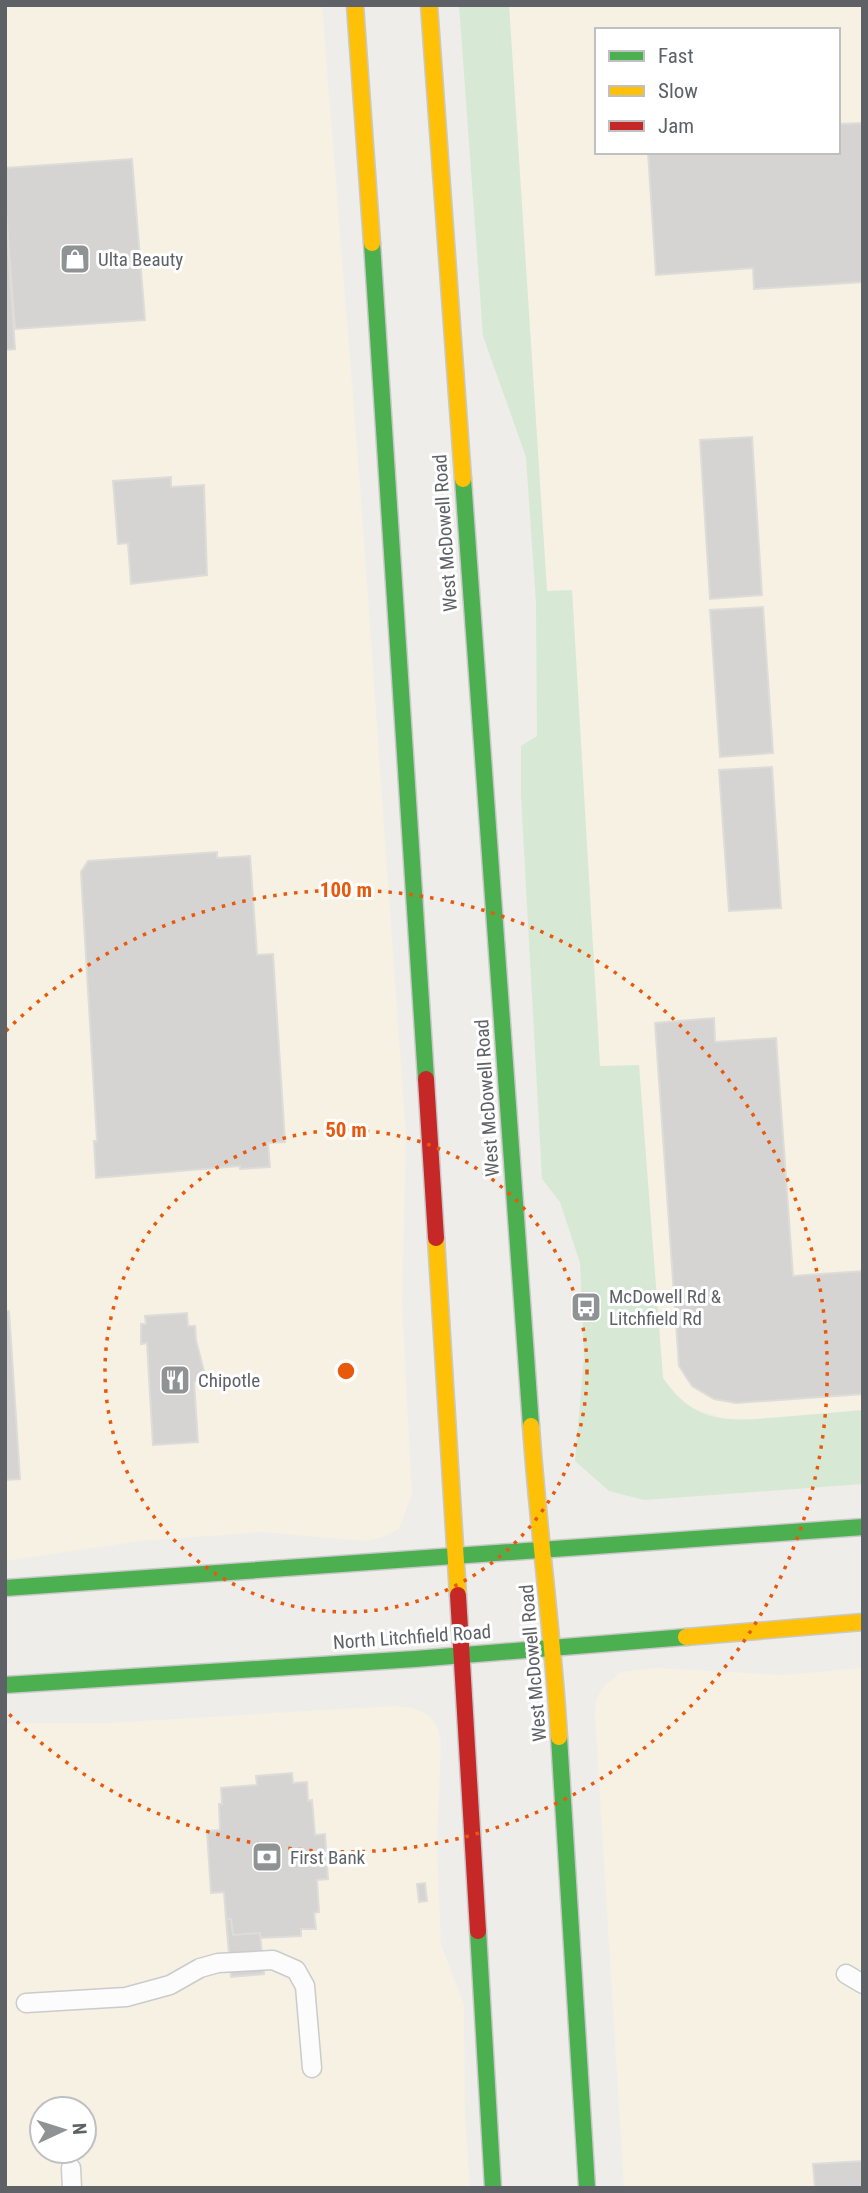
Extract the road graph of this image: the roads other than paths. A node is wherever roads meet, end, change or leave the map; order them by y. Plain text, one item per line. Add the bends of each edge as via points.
1 (355, 5) edge
2 (429, 5) edge
3 (863, 1527) edge
4 (544, 1550) junction
5 (455, 1556) junction
6 (5, 1588) edge
7 (863, 1622) edge
8 (554, 1647) junction
9 (461, 1655) junction
10 (5, 1685) edge
11 (863, 1966) edge
12 (863, 1984) edge
13 (26, 2003) dead end
14 (312, 2068) dead end
15 (71, 2168) dead end
16 (72, 2188) edge
17 (493, 2188) edge
18 (587, 2188) edge

1 - 5 main road
2 - 4 main road, West McDowell Road via 536,1496
3 - 4 main road
4 - 5 main road
4 - 8 main road, West McDowell Road
5 - 6 main road
5 - 9 main road
7 - 8 main road, North Litchfield Road
8 - 9 main road, North Litchfield Road
8 - 18 main road, West McDowell Road
9 - 10 main road, North Litchfield Road
9 - 17 main road
11 - 12 lane via 846,1974
13 - 14 lane via 125,1997 170,1985 218,1963 273,1959 296,1970 304,1986
15 - 16 lane

